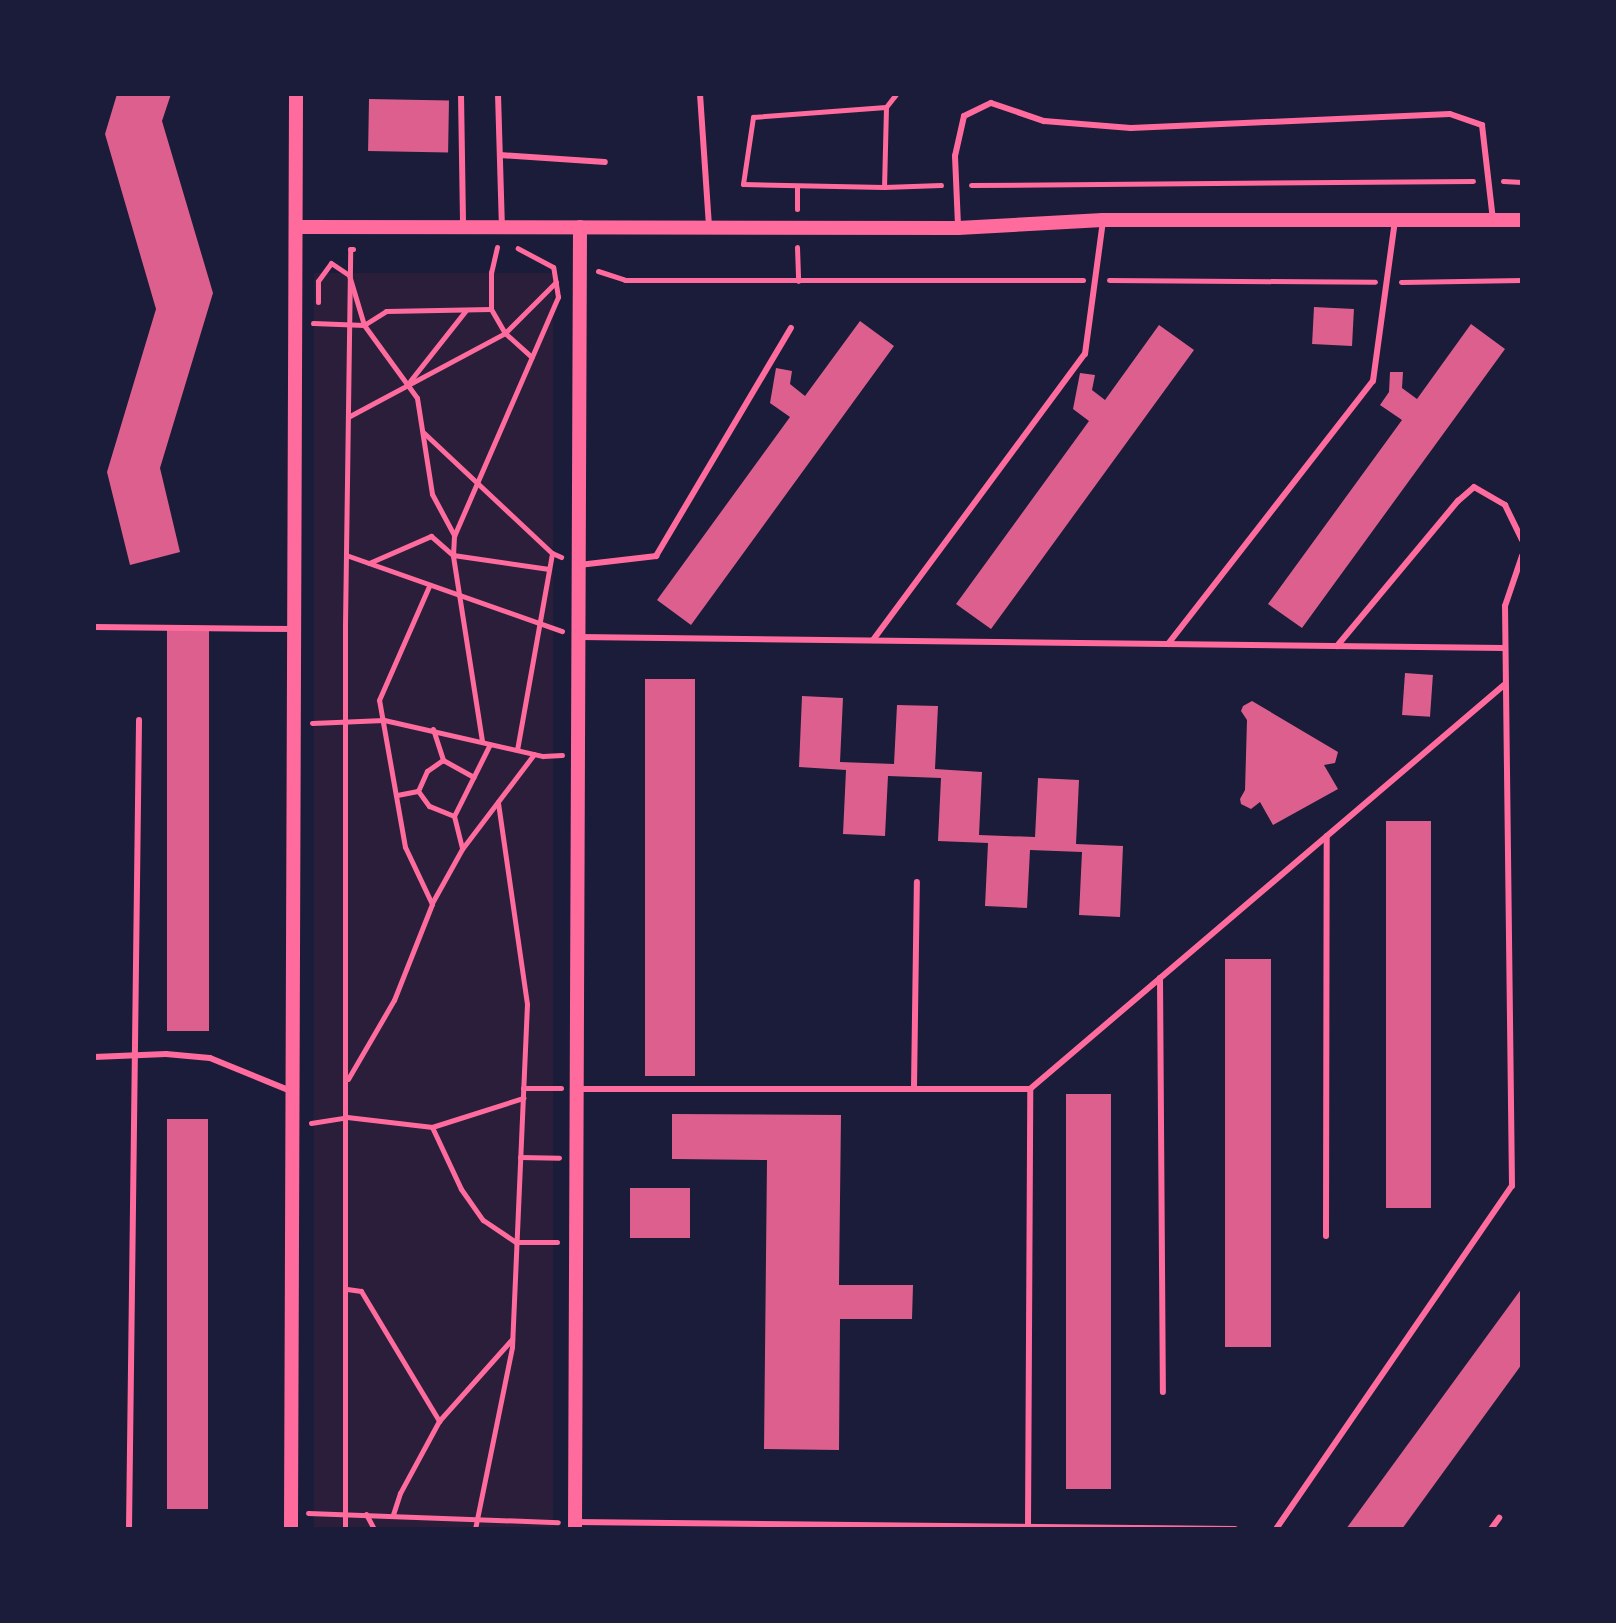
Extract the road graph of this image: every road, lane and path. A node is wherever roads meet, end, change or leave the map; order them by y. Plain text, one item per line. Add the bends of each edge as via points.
1 (296, 94) edge
2 (461, 94) edge
3 (498, 94) edge
4 (700, 94) edge
5 (896, 94) edge
6 (886, 107) junction
7 (500, 155) junction
8 (605, 162) dead end
9 (1488, 181) junction
10 (1522, 182) edge
11 (957, 184) junction
12 (884, 187) junction
13 (1103, 220) junction
14 (1395, 220) junction
15 (1493, 220) junction
16 (1522, 220) edge
17 (296, 227) junction
18 (463, 227) junction
19 (502, 227) junction
20 (580, 227) junction
21 (709, 228) junction
22 (958, 228) junction
23 (497, 246) junction
24 (483, 247) dead end
25 (364, 249) dead end
26 (580, 264) junction
27 (349, 275) junction
28 (1095, 280) junction
29 (1522, 280) edge
30 (555, 282) junction
31 (1387, 282) junction
32 (491, 309) junction
33 (466, 310) junction
34 (296, 322) junction
35 (317, 323) junction
36 (349, 323) junction
37 (364, 325) junction
38 (791, 328) dead end
39 (505, 333) junction
40 (532, 357) junction
41 (407, 385) junction
42 (347, 418) junction
43 (424, 432) junction
44 (478, 480) junction
45 (454, 536) junction
46 (1522, 540) edge
47 (552, 553) junction
48 (346, 555) junction
49 (453, 555) junction
50 (1522, 556) edge
51 (369, 563) junction
52 (579, 565) junction
53 (549, 569) junction
54 (429, 586) junction
55 (460, 598) junction
56 (94, 619) edge
57 (538, 623) junction
58 (96, 627) edge
59 (296, 629) junction
60 (578, 637) junction
61 (873, 640) junction
62 (1168, 644) junction
63 (1337, 646) junction
64 (1504, 648) junction
65 (1504, 685) junction
66 (139, 720) dead end
67 (384, 720) junction
68 (346, 721) junction
69 (295, 725) junction
70 (433, 729) junction
71 (482, 741) junction
72 (491, 744) junction
73 (517, 750) junction
74 (534, 754) junction
75 (578, 754) junction
76 (443, 760) junction
77 (474, 777) junction
78 (418, 791) junction
79 (397, 795) junction
80 (498, 802) junction
81 (454, 816) junction
82 (1327, 836) junction
83 (462, 849) junction
84 (917, 882) dead end
85 (432, 904) junction
86 (1160, 978) junction
87 (94, 1057) edge
88 (137, 1057) junction
89 (347, 1080) junction
90 (523, 1088) junction
91 (914, 1088) junction
92 (577, 1089) junction
93 (1030, 1089) junction
94 (295, 1092) junction
95 (523, 1098) junction
96 (563, 1102) dead end
97 (347, 1117) junction
98 (295, 1126) junction
99 (432, 1127) junction
100 (561, 1144) dead end
101 (520, 1157) junction
102 (561, 1158) junction
103 (560, 1173) dead end
104 (1512, 1186) junction
105 (1522, 1186) edge
106 (557, 1229) dead end
107 (1326, 1236) dead end
108 (516, 1242) junction
109 (347, 1289) junction
110 (512, 1339) junction
111 (1163, 1392) dead end
112 (439, 1421) junction
113 (291, 1512) junction
114 (345, 1513) junction
115 (366, 1514) junction
116 (393, 1515) junction
117 (478, 1518) junction
118 (1499, 1518) dead end
119 (727, 1525) edge
120 (575, 1526) edge
121 (1028, 1527) junction
122 (129, 1529) edge
123 (291, 1529) edge
124 (345, 1529) edge
125 (374, 1529) edge
126 (475, 1529) edge
127 (1235, 1529) edge
128 (1276, 1529) edge
129 (1491, 1529) edge

1 - 17 street
2 - 18 lane
3 - 7 lane
4 - 21 lane
5 - 6 path
6 - 12 path
6 - 12 path via 753,117 743,184
7 - 8 lane
7 - 19 lane
9 - 10 path
9 - 11 path
9 - 11 lane via 1482,125 1450,114 1131,128 1044,121 991,103 964,116 955,156
9 - 15 lane
11 - 12 path
11 - 22 lane
13 - 14 street
13 - 22 street
13 - 28 lane
14 - 15 street
14 - 31 lane
15 - 16 street
17 - 18 street
17 - 34 street
18 - 19 street
19 - 20 street
20 - 21 street
20 - 26 street
21 - 22 street
23 - 24 path
23 - 30 path via 513,246 553,267
23 - 32 path
25 - 27 path via 350,249
26 - 28 path via 625,280
26 - 30 path
26 - 52 street
27 - 35 path via 331,263 318,281
27 - 36 path
27 - 37 path
28 - 31 path
28 - 61 lane via 1085,354
29 - 31 path
30 - 39 path
30 - 40 path via 558,297
31 - 62 lane via 1373,381
32 - 33 path
32 - 39 path
33 - 37 path via 386,311
33 - 41 path
34 - 35 path
34 - 59 street
35 - 36 path
36 - 37 path
36 - 42 path
37 - 41 path
38 - 52 lane via 656,556
39 - 40 path
39 - 41 path
40 - 44 path
41 - 42 path
41 - 43 path via 417,398
42 - 48 path
43 - 44 path
43 - 45 path via 432,494
44 - 45 path
44 - 47 path
45 - 49 path
46 - 63 lane via 1505,505 1474,487
47 - 52 path
47 - 53 path
48 - 51 path
48 - 68 path
49 - 51 path via 431,536
49 - 53 path
49 - 55 path
50 - 64 lane via 1505,606
51 - 54 path
52 - 60 street
53 - 57 path
54 - 55 path
54 - 67 path via 379,700
55 - 57 path
55 - 71 path
56 - 58 lane
57 - 60 path
57 - 73 path
58 - 59 lane
59 - 69 street
60 - 61 lane
60 - 75 street
61 - 62 lane
62 - 63 lane
63 - 64 lane
64 - 65 lane
65 - 82 lane
65 - 104 lane
66 - 88 lane
67 - 68 path
67 - 70 path
67 - 79 path
68 - 69 path
68 - 89 path
69 - 94 street
70 - 71 path
70 - 76 path
71 - 72 path
72 - 73 path
72 - 77 path
73 - 74 path
74 - 75 path
74 - 80 path
75 - 92 street
76 - 77 path
76 - 78 path via 427,771
77 - 81 path
78 - 79 path
78 - 81 path via 429,806
79 - 85 path via 405,847
80 - 83 path
80 - 90 path via 527,1004
81 - 83 path
82 - 86 lane
82 - 107 lane
83 - 85 path
84 - 91 lane
85 - 89 path via 394,1000
86 - 93 lane
86 - 111 lane
87 - 88 lane
88 - 94 lane via 210,1058
88 - 122 lane
89 - 97 path
90 - 95 path
90 - 96 path via 564,1088
91 - 92 lane
91 - 93 lane
92 - 120 street
93 - 121 lane
94 - 98 street
95 - 99 path
95 - 101 path
97 - 98 path
97 - 99 path
97 - 109 path
98 - 113 street
99 - 108 path via 461,1189 483,1220
100 - 102 path
101 - 102 path
101 - 108 path
102 - 103 path
104 - 105 lane
104 - 128 lane
106 - 108 path via 557,1243
108 - 110 path
109 - 112 path via 361,1291
109 - 114 path
110 - 112 path
110 - 117 path
112 - 116 path
113 - 114 path
113 - 123 street
114 - 115 path
114 - 124 path
115 - 116 path
115 - 125 path
116 - 117 path
117 - 120 path
117 - 126 path
118 - 129 lane
119 - 120 lane
119 - 121 lane
121 - 127 lane

